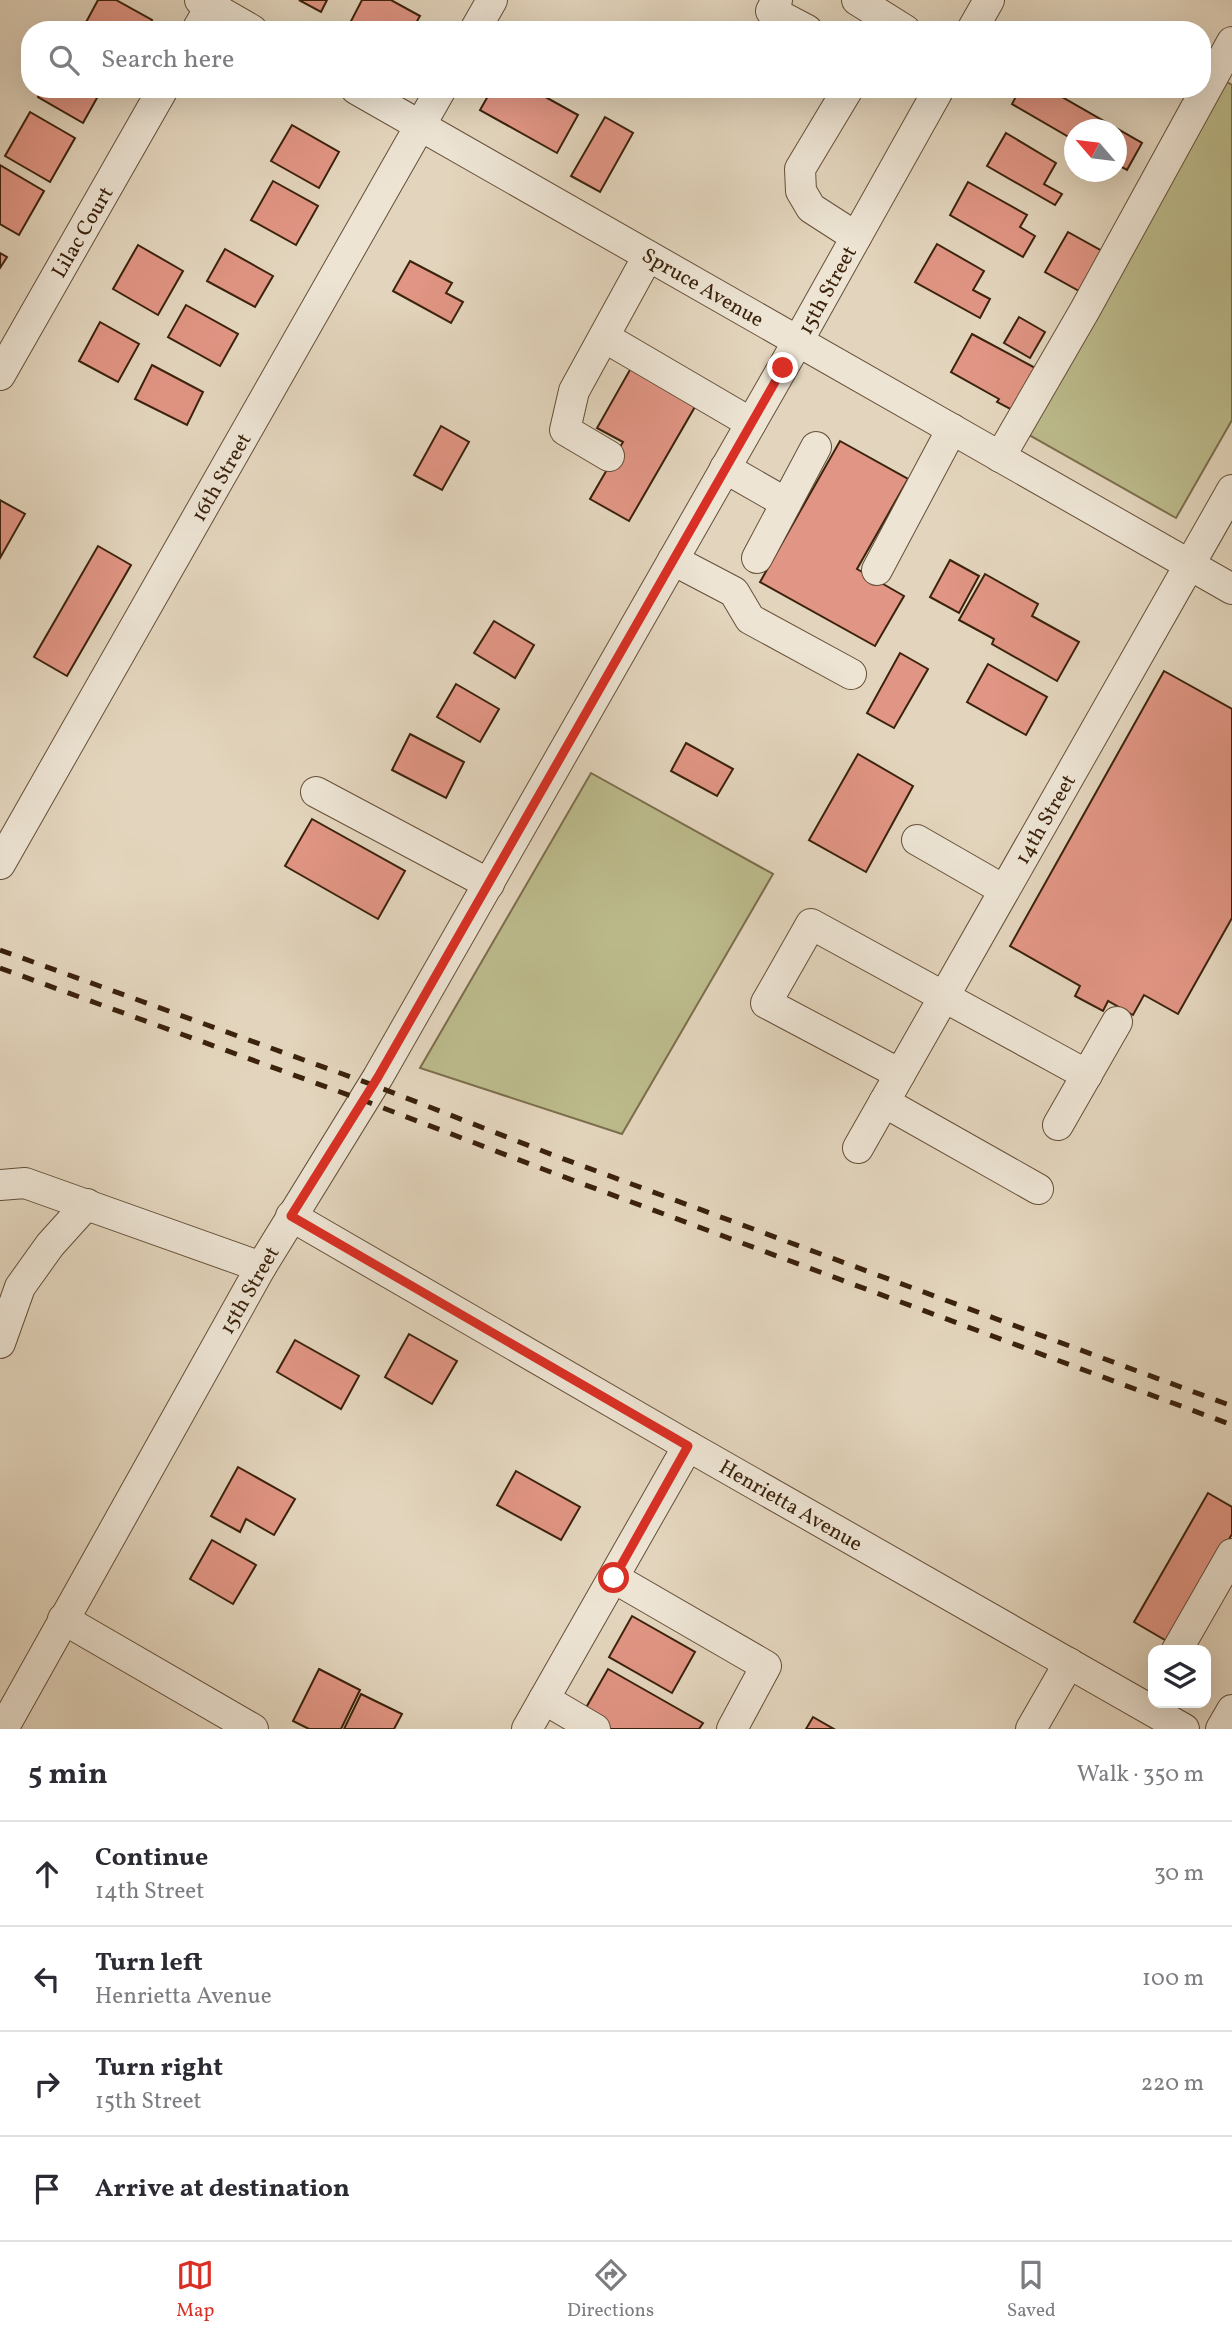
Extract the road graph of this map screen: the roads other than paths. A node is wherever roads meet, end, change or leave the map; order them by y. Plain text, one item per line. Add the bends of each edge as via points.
1 (492, 0) edge
2 (777, 0) edge
3 (858, 0) edge
4 (989, 0) edge
5 (205, 9) edge
6 (232, 21) edge
7 (480, 21) edge
8 (791, 21) edge
9 (891, 21) edge
10 (977, 21) edge
11 (1232, 42) edge
12 (1211, 80) edge
13 (158, 98) edge
14 (372, 98) edge
15 (436, 98) edge
16 (843, 98) edge
17 (934, 98) edge
18 (1201, 98) edge
19 (420, 126) junction
20 (856, 237) junction
21 (648, 256) junction
22 (604, 337) junction
23 (798, 341) junction
24 (0, 375) edge
25 (751, 423) junction
26 (952, 429) junction
27 (816, 447) dead end
28 (608, 456) dead end
29 (1000, 457) junction
30 (725, 468) junction
31 (1232, 491) edge
32 (786, 503) junction
33 (757, 558) dead end
34 (673, 560) junction
35 (1190, 565) junction
36 (877, 570) dead end
37 (1232, 589) edge
38 (851, 674) dead end
39 (316, 792) dead end
40 (917, 840) dead end
41 (0, 864) edge
42 (489, 884) junction
43 (1004, 890) junction
44 (945, 995) junction
45 (1116, 1022) dead end
46 (900, 1074) junction
47 (1087, 1075) junction
48 (884, 1102) junction
49 (1058, 1125) dead end
50 (858, 1148) dead end
51 (0, 1185) edge
52 (1038, 1189) dead end
53 (88, 1204) junction
54 (291, 1216) junction
55 (261, 1268) junction
56 (0, 1343) edge
57 (688, 1446) junction
58 (1232, 1554) edge
59 (614, 1578) junction
60 (63, 1619) junction
61 (1180, 1645) edge
62 (1069, 1663) junction
63 (544, 1699) junction
64 (1148, 1700) edge
65 (1159, 1708) edge
66 (1232, 1710) edge
67 (3, 1729) edge
68 (253, 1729) edge
69 (527, 1729) edge
70 (595, 1729) edge
71 (732, 1729) edge
72 (1031, 1729) edge
73 (1184, 1729) edge
74 (1221, 1729) edge

1 - 7 street
2 - 8 street via 771,10
3 - 9 street
4 - 10 street
5 - 6 street
11 - 12 street
13 - 24 street, Lilac Court
14 - 19 street, Spruce Avenue
15 - 19 street, 16th Street
16 - 20 street via 800,169 801,191 811,208
17 - 20 street, 15th Street
18 - 29 street
19 - 21 street, Spruce Avenue
19 - 41 street, 16th Street
20 - 23 street, 15th Street
21 - 22 street
21 - 23 street, Spruce Avenue
22 - 25 street
22 - 28 street via 574,391 565,429
23 - 25 street, 15th Street
23 - 26 street, Spruce Avenue
25 - 30 street, 15th Street
26 - 29 street, Spruce Avenue
26 - 36 street
27 - 32 street
29 - 35 street, Spruce Avenue
30 - 32 street
30 - 34 street, 15th Street
31 - 35 street, 14th Street
32 - 33 street
34 - 38 street via 734,592 750,619
34 - 42 street, 15th Street
35 - 37 street, Spruce Avenue
35 - 43 street, 14th Street
39 - 42 street
40 - 43 street
42 - 54 street, 15th Street via 365,1101
43 - 44 street, 14th Street
44 - 46 street, 14th Street
44 - 46 street via 811,924 785,969 766,1003
44 - 47 street
45 - 47 street
46 - 48 street, 14th Street
47 - 49 street
48 - 50 street, 14th Street
48 - 52 street
51 - 53 street via 25,1183
53 - 55 street
53 - 56 street via 20,1287
54 - 55 street, 15th Street
54 - 57 street, Henrietta Avenue
55 - 60 street, 15th Street
57 - 59 street
57 - 62 street, Henrietta Avenue
58 - 61 street
59 - 63 street
59 - 71 street via 766,1666
60 - 67 street, 15th Street
60 - 68 street
62 - 64 street, Henrietta Avenue
62 - 72 street
63 - 69 street
63 - 70 street
65 - 73 street, Henrietta Avenue
66 - 74 street

